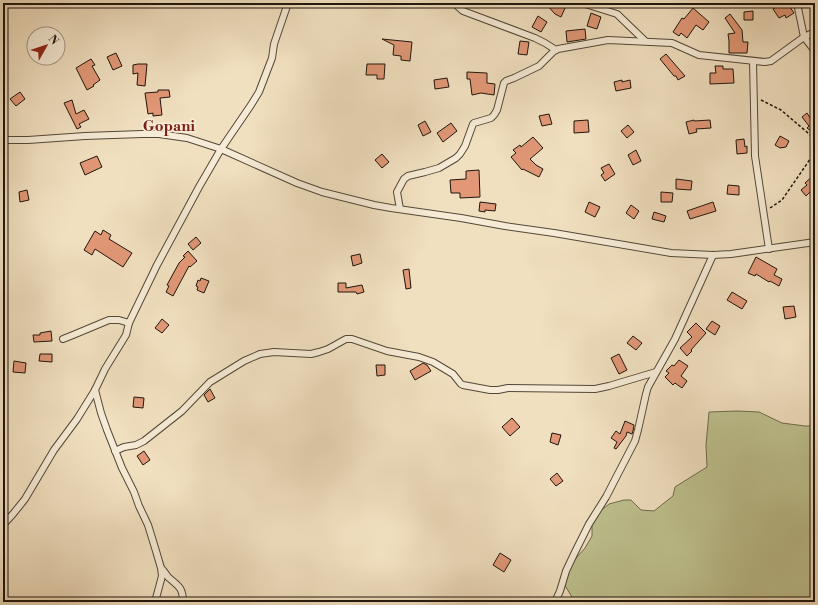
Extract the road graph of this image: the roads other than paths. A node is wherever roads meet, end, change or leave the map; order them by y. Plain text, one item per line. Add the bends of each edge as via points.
1 (288, 3) edge
2 (454, 3) edge
3 (582, 3) edge
4 (797, 3) edge
5 (815, 32) edge
6 (804, 37) junction
7 (645, 41) junction
8 (556, 50) junction
9 (815, 51) edge
10 (753, 61) junction
11 (3, 140) edge
12 (221, 149) junction
13 (400, 209) junction
14 (815, 242) edge
15 (769, 249) junction
16 (713, 256) junction
17 (129, 323) junction
18 (63, 339) dead end
19 (656, 372) junction
20 (95, 390) junction
21 (115, 451) junction
22 (3, 525) edge
23 (161, 568) junction
24 (155, 602) edge
25 (183, 602) edge
26 (555, 602) edge

1 - 12 street via 259,92
2 - 8 street via 463,11 535,38
3 - 7 street via 617,14
4 - 6 street
5 - 6 street
6 - 9 street
6 - 10 street via 771,61
7 - 8 street via 608,40
7 - 10 street via 672,43 699,55
8 - 13 street via 538,66 504,83 496,112 491,118 473,124 460,154 439,168 404,179 397,192
10 - 15 street via 755,156
11 - 12 street via 159,134 187,138
12 - 13 street via 322,192
12 - 17 street via 157,265
13 - 16 street via 654,251
14 - 15 street
15 - 16 street
16 - 19 street via 675,339
17 - 18 street via 109,320
17 - 20 street via 126,335
19 - 21 street via 595,389 490,390 463,385 452,374 433,362 350,339 311,354 274,352 260,354 244,361 210,382 182,411 144,441
19 - 26 street via 648,387 635,441 574,552
20 - 21 street
20 - 22 street via 54,450 25,499
21 - 23 street via 150,530
23 - 24 street via 162,576
23 - 25 street via 179,587

